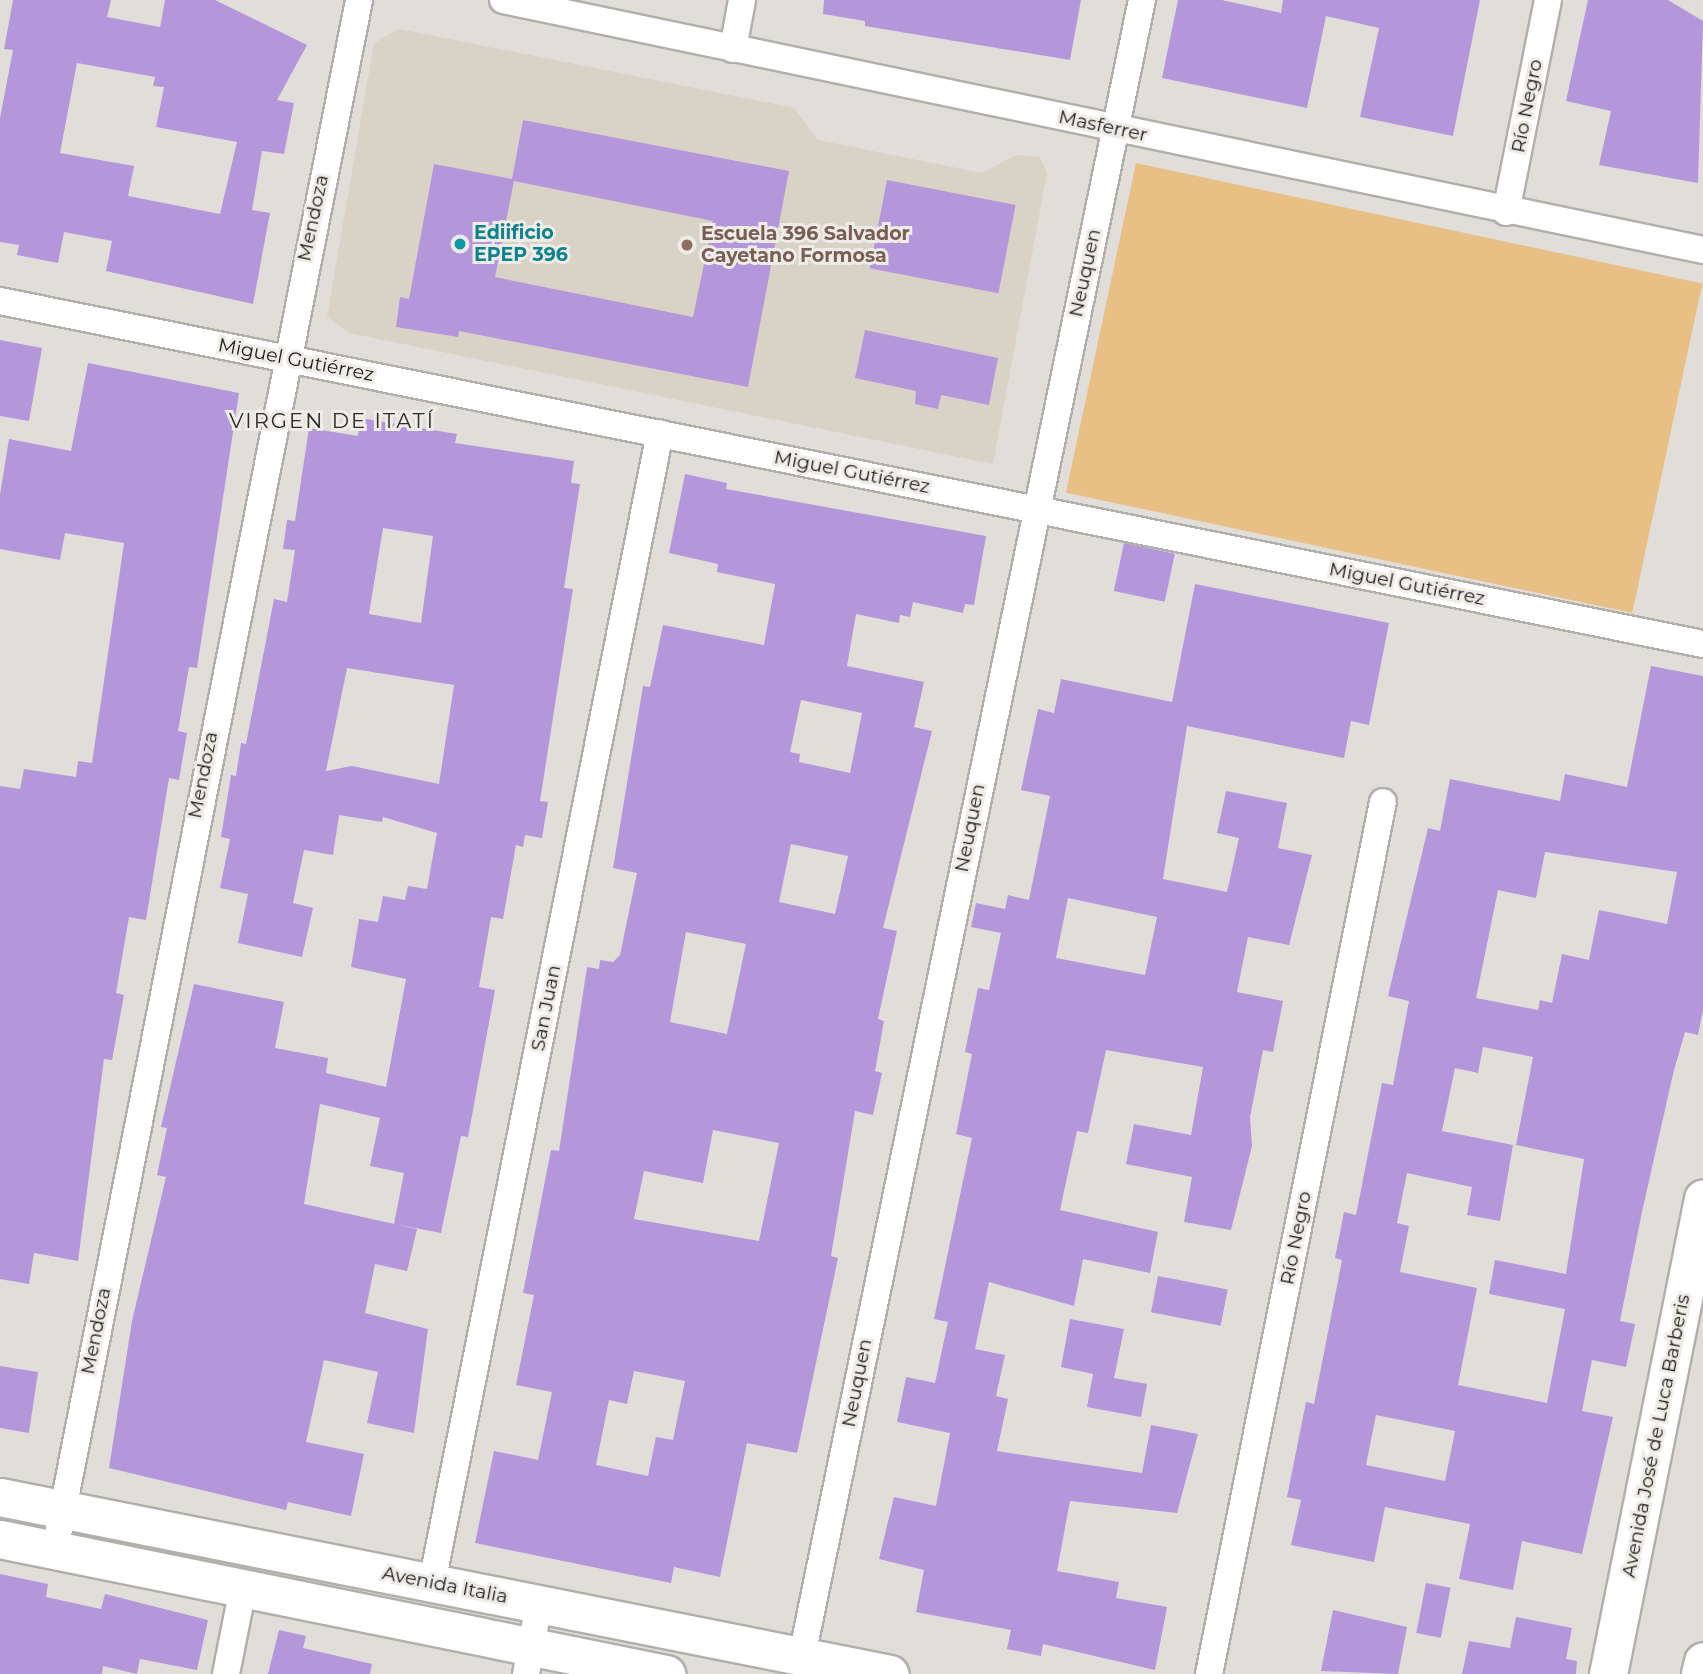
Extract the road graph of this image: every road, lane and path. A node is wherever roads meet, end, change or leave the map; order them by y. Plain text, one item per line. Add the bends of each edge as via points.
1 (359, 0) edge
2 (503, 0) edge
3 (742, 0) edge
4 (1142, 0) edge
5 (1548, 0) edge
6 (733, 49) junction
7 (1115, 128) junction
8 (1506, 212) junction
9 (1703, 250) edge
10 (0, 301) edge
11 (284, 358) junction
12 (660, 433) junction
13 (1034, 509) junction
14 (1703, 644) edge
15 (1383, 802) dead end
16 (1703, 1198) edge
17 (0, 1497) edge
18 (62, 1509) junction
19 (0, 1539) edge
20 (55, 1550) junction
21 (432, 1583) junction
22 (243, 1588) junction
23 (539, 1604) junction
24 (802, 1657) junction
25 (529, 1660) edge
26 (1703, 1661) edge
27 (226, 1674) edge
28 (666, 1674) edge
29 (890, 1674) edge
30 (1209, 1674) edge
31 (1608, 1674) edge
32 (1700, 1674) edge

1 - 11 street, Mendoza
2 - 6 street, Masferrer
3 - 6 street
4 - 7 street, Neuquen
5 - 8 street, Río Negro
6 - 7 street, Masferrer
7 - 8 street, Masferrer
7 - 13 street, Neuquen
8 - 9 street, Masferrer
10 - 11 street, Miguel Gutiérrez
11 - 12 street, Miguel Gutiérrez
11 - 18 street, Mendoza
12 - 13 street, Miguel Gutiérrez
12 - 21 street, San Juan
13 - 14 street, Miguel Gutiérrez
13 - 24 street, Neuquen
15 - 30 street, Río Negro
16 - 31 main road, Avenida José de Luca Barberis
17 - 18 main road, Avenida Italia
18 - 20 street, Mendoza
18 - 21 main road, Avenida Italia
19 - 20 main road
20 - 22 main road
21 - 23 main road, Avenida Italia
22 - 25 main road
22 - 27 street
23 - 24 main road, Avenida Italia
23 - 25 street
24 - 29 main road, Avenida Italia
25 - 28 main road
26 - 32 main road

